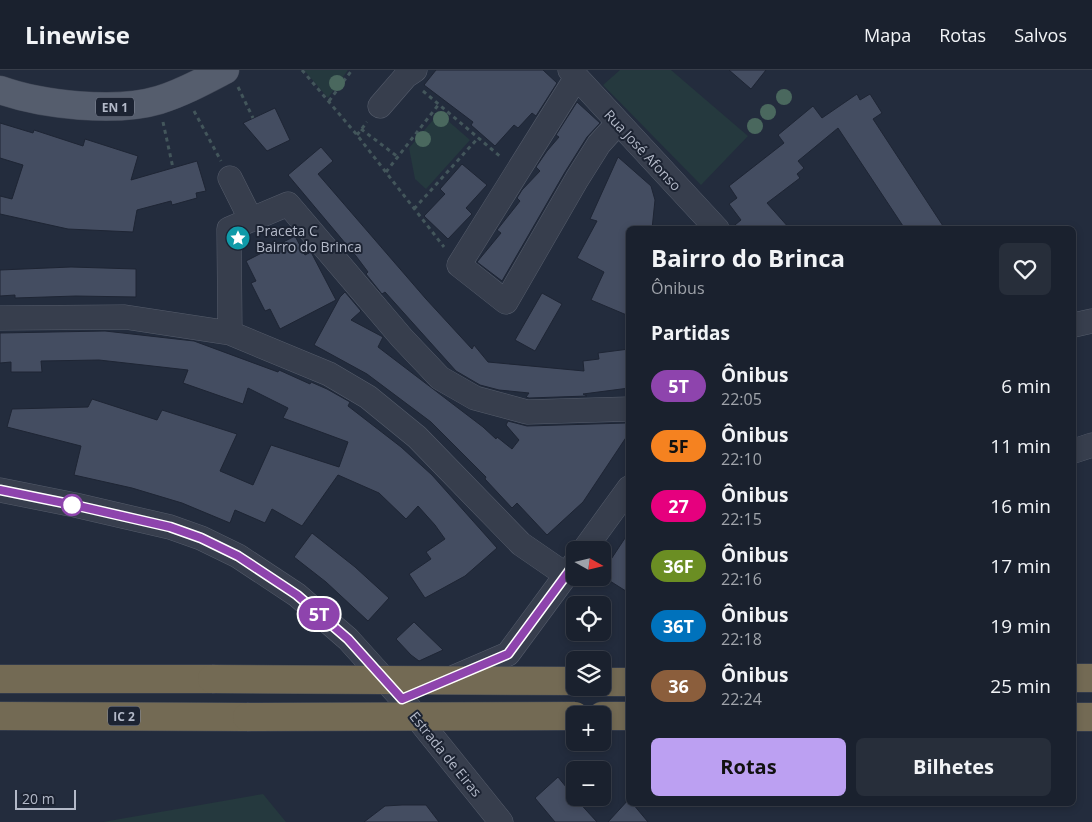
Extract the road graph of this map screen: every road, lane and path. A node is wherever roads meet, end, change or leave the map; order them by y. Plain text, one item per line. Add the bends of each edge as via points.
1 (302, 70) edge
2 (352, 70) edge
3 (410, 73) edge
4 (573, 74) edge
5 (230, 76) edge
6 (0, 90) edge
7 (329, 101) junction
8 (439, 104) junction
9 (380, 106) dead end
10 (194, 112) dead end
11 (253, 118) dead end
12 (162, 121) dead end
13 (618, 123) junction
14 (361, 129) dead end
15 (478, 138) junction
16 (398, 157) junction
17 (173, 168) dead end
18 (386, 172) junction
19 (518, 172) junction
20 (230, 178) joint
21 (414, 210) junction
22 (251, 220) junction
23 (714, 226) edge
24 (459, 265) junction
25 (0, 318) edge
26 (1092, 321) edge
27 (1076, 325) edge
28 (230, 333) junction
29 (626, 409) edge
30 (1092, 446) edge
31 (1076, 450) edge
32 (7, 492) edge
33 (626, 492) edge
34 (591, 541) edge
35 (566, 567) edge
36 (566, 576) edge
37 (1076, 678) edge
38 (1092, 678) edge
39 (0, 679) edge
40 (566, 681) edge
41 (611, 682) edge
42 (626, 682) edge
43 (402, 699) junction
44 (0, 716) edge
45 (566, 716) edge
46 (611, 716) edge
47 (626, 716) edge
48 (1076, 717) edge
49 (1092, 717) edge
50 (501, 822) edge

1 - 7 path
2 - 7 path
3 - 8 path
3 - 9 street
4 - 13 street, Rua José Afonso
4 - 19 street
5 - 6 main road, EN 1 via 158,101 121,107 69,105
5 - 11 path
7 - 18 path
8 - 15 path
8 - 16 path
10 - 20 path
12 - 17 path
13 - 23 street, Rua José Afonso
13 - 24 street via 599,144 577,179 506,302
14 - 16 path
15 - 19 path
15 - 21 path
16 - 18 path
18 - 21 path
19 - 24 street
20 - 22 street
21 - 24 path
22 - 28 street via 228,229
22 - 29 street via 288,204 440,378 475,398 527,412
25 - 28 street via 125,317
26 - 27 street
28 - 35 street via 330,374 368,397 417,437 520,544
30 - 31 street
32 - 43 street, Estrada de Eiras via 170,527 238,556 297,595 348,639
33 - 34 street
36 - 43 street via 508,654
37 - 38 highway
39 - 40 highway, bridge
41 - 42 highway
43 - 50 street, Estrada de Eiras
44 - 45 highway, IC 2, bridge
46 - 47 highway
48 - 49 highway

